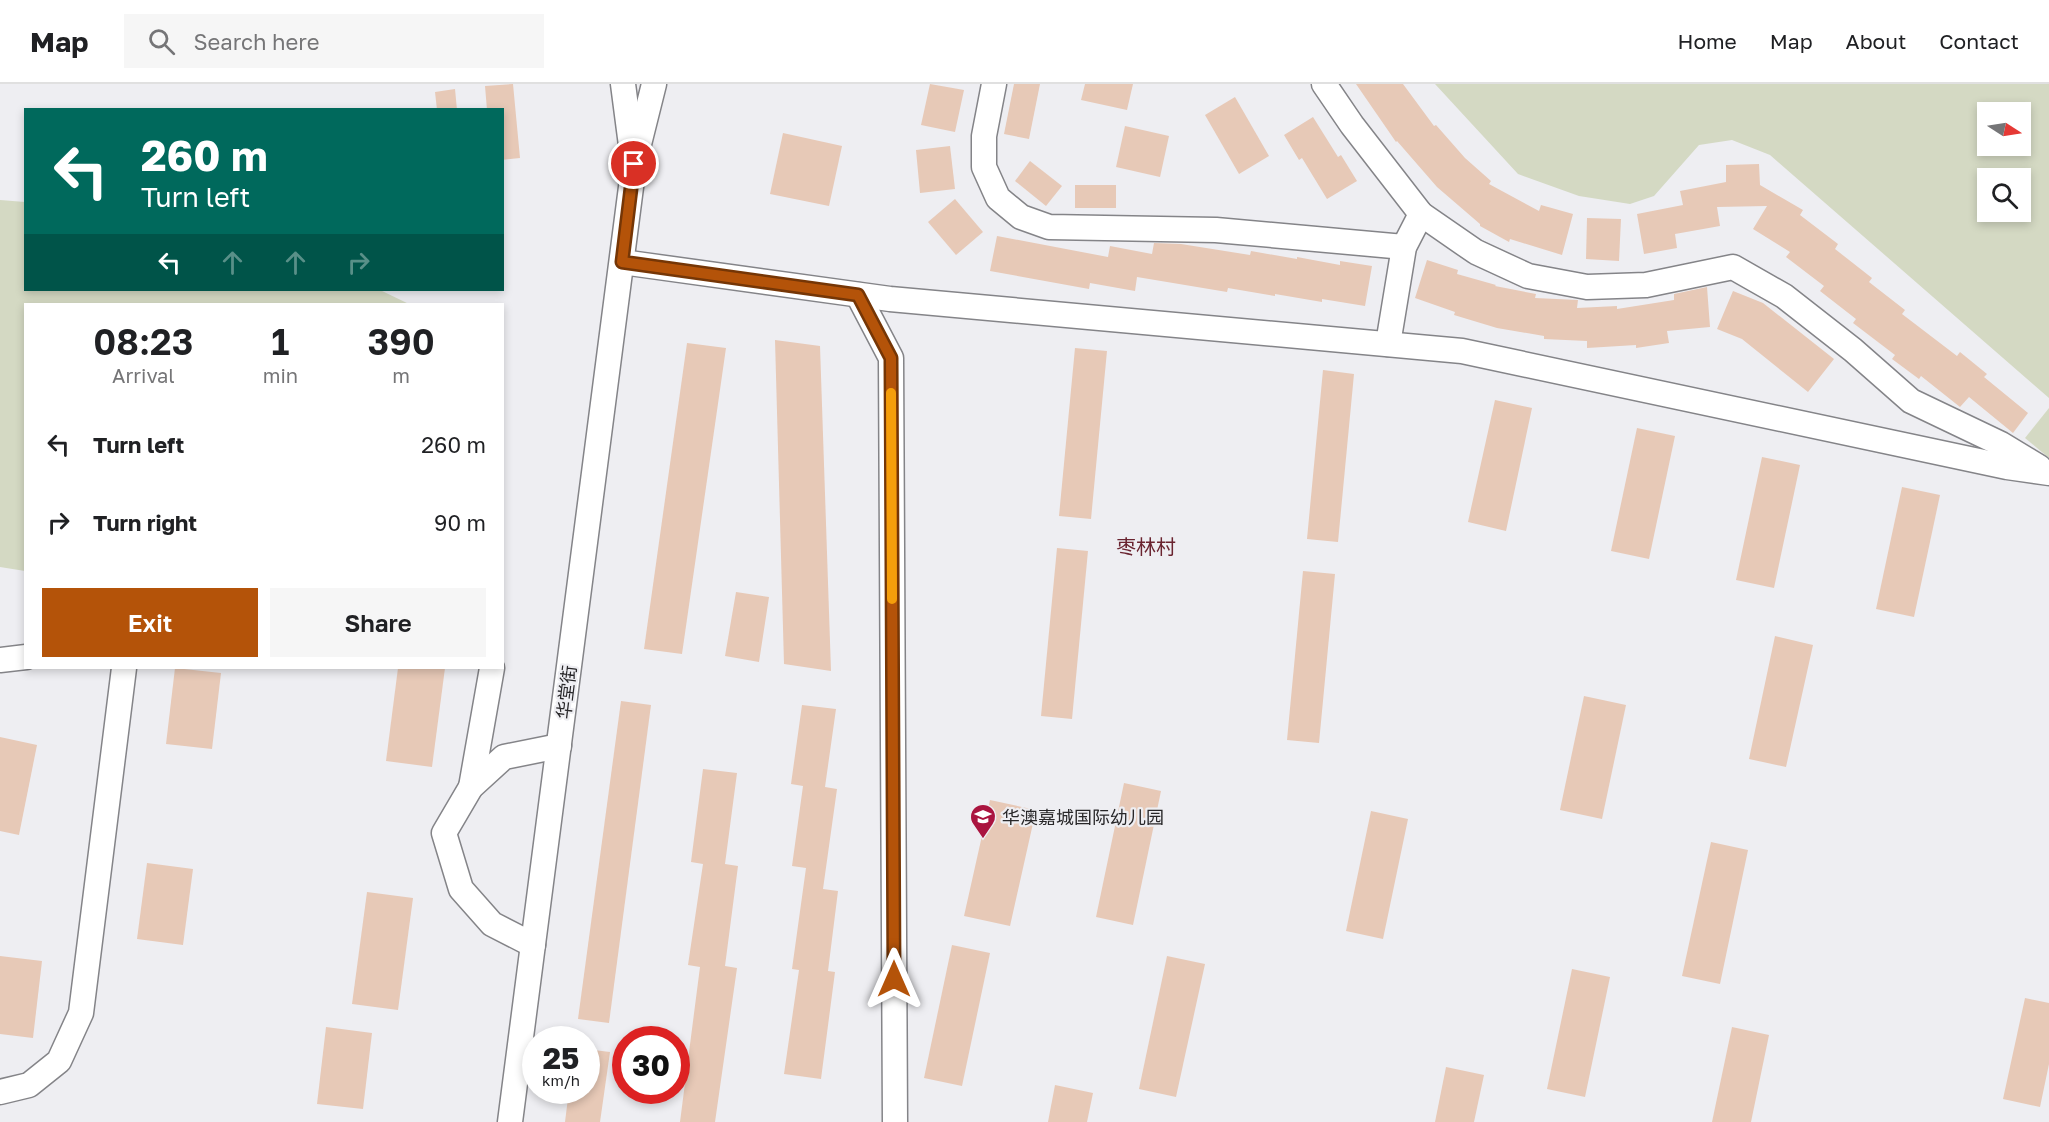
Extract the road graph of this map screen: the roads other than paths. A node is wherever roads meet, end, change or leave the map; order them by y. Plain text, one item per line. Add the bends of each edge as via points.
1 (623, 84) edge
2 (654, 84) edge
3 (994, 84) edge
4 (1324, 84) edge
5 (634, 164) junction
6 (1421, 213) junction
7 (1404, 247) junction
8 (622, 262) junction
9 (858, 295) junction
10 (1388, 344) junction
11 (2049, 473) edge
12 (24, 657) edge
13 (0, 660) edge
14 (124, 669) edge
15 (492, 669) edge
16 (559, 746) junction
17 (471, 787) junction
18 (533, 945) junction
19 (0, 1092) edge
20 (510, 1122) edge
21 (895, 1122) edge

1 - 5 street
2 - 5 street
3 - 7 street via 984,136 984,167 998,198 1021,217 1049,227 1216,230
4 - 6 street
5 - 8 street, 华堂街
6 - 7 street
6 - 11 street via 1476,252 1528,276 1587,287 1646,285 1732,267 1784,296 1911,402 2001,444
7 - 10 street
8 - 9 street
8 - 16 street, 华堂街
9 - 10 street
9 - 21 street via 891,358
10 - 11 street via 1462,351
12 - 13 street
14 - 19 street via 81,1013 59,1061 29,1085
15 - 17 street
16 - 17 street via 504,757
16 - 18 street, 华堂街
17 - 18 street via 444,833 461,889 492,924
18 - 20 street, 华堂街

